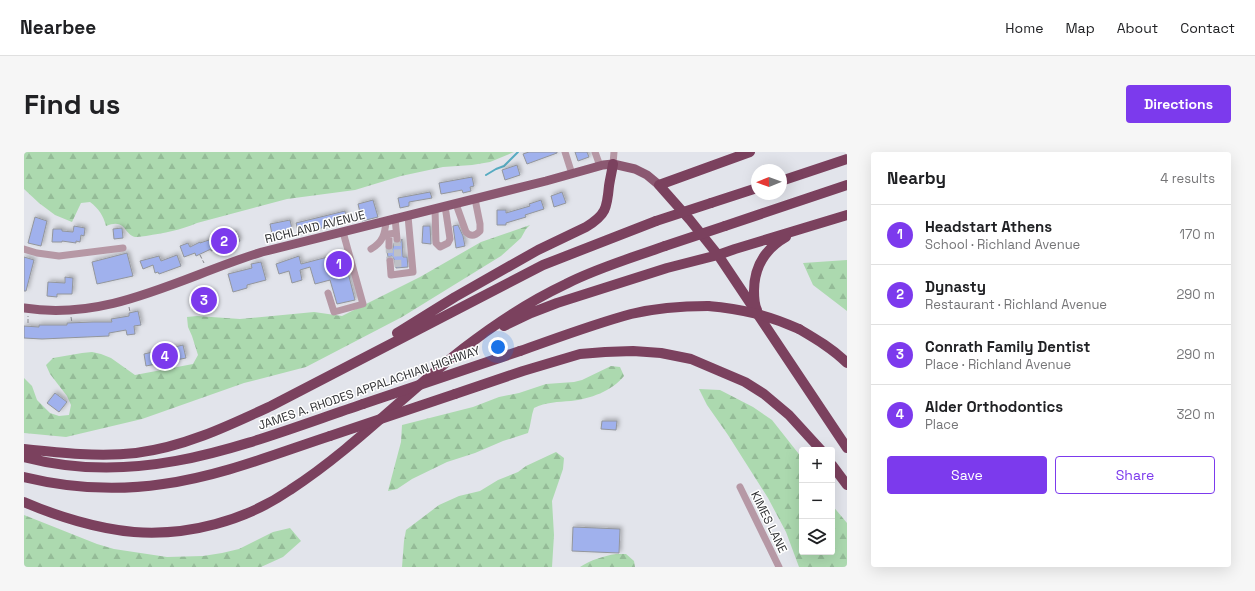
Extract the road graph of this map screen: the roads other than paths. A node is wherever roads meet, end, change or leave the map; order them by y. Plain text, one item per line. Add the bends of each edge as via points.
1 (565, 152) edge
2 (595, 152) edge
3 (614, 152) edge
4 (750, 152) edge
5 (847, 159) edge
6 (613, 164) junction
7 (600, 166) junction
8 (572, 174) junction
9 (787, 179) edge
10 (659, 185) junction
11 (847, 185) edge
12 (751, 190) edge
13 (475, 199) junction
14 (456, 204) junction
15 (445, 206) junction
16 (435, 209) junction
17 (847, 215) edge
18 (408, 216) junction
19 (390, 220) junction
20 (798, 231) junction
21 (343, 232) junction
22 (390, 246) tunnel mouth
23 (123, 248) dead end
24 (24, 249) edge
25 (371, 249) dead end
26 (718, 255) junction
27 (390, 261) tunnel mouth
28 (328, 293) dead end
29 (26, 312) edge
30 (760, 319) junction
31 (464, 348) junction
32 (847, 363) edge
33 (328, 376) junction
34 (818, 447) edge
35 (847, 448) edge
36 (24, 449) edge
37 (24, 457) edge
38 (835, 469) edge
39 (24, 477) edge
40 (847, 485) edge
41 (740, 488) dead end
42 (24, 502) edge
43 (779, 567) edge

1 - 8 street
2 - 7 street
3 - 6 street
4 - 10 highway
5 - 9 highway
6 - 7 main road, RICHLAND AVENUE
6 - 10 main road via 635,169
6 - 33 highway via 607,205 591,224 538,250 462,293
7 - 8 main road, RICHLAND AVENUE
8 - 13 main road, RICHLAND AVENUE
10 - 26 highway
11 - 31 highway, bridge via 665,246 574,280 540,296
12 - 33 highway, bridge via 656,221 542,264
13 - 14 main road, RICHLAND AVENUE
13 - 14 street via 480,231 473,236 466,232
14 - 15 main road, RICHLAND AVENUE
15 - 16 main road, RICHLAND AVENUE
15 - 16 street via 450,239 440,247 436,243
16 - 18 main road, RICHLAND AVENUE
17 - 20 highway
18 - 19 main road, RICHLAND AVENUE
18 - 27 street via 413,272 399,271 391,274
19 - 21 main road, RICHLAND AVENUE
19 - 22 street via 397,236 389,234
19 - 25 street via 382,240
20 - 26 highway
20 - 30 highway via 777,242 761,260 755,278 754,304
21 - 28 street via 363,304 334,312
21 - 29 main road, RICHLAND AVENUE via 262,252 121,302 91,309
23 - 24 street via 59,256 37,254
26 - 30 highway
26 - 31 highway via 667,268 557,303 514,321
30 - 35 highway
31 - 42 highway via 314,474 263,506 236,517 200,528 133,532 71,519
32 - 37 highway, JAMES A. RHODES APPALACHIAN HIGHWAY, bridge via 817,339 761,314 708,306 669,308 603,322 235,447 186,460 117,468 60,464
33 - 36 highway via 245,418 188,441 162,448 136,453 109,454
34 - 39 highway, bridge via 789,415 745,382 691,359 661,353 605,352 580,354 524,371 216,473 137,487 84,487
38 - 40 highway
41 - 43 street, KIMES LANE

